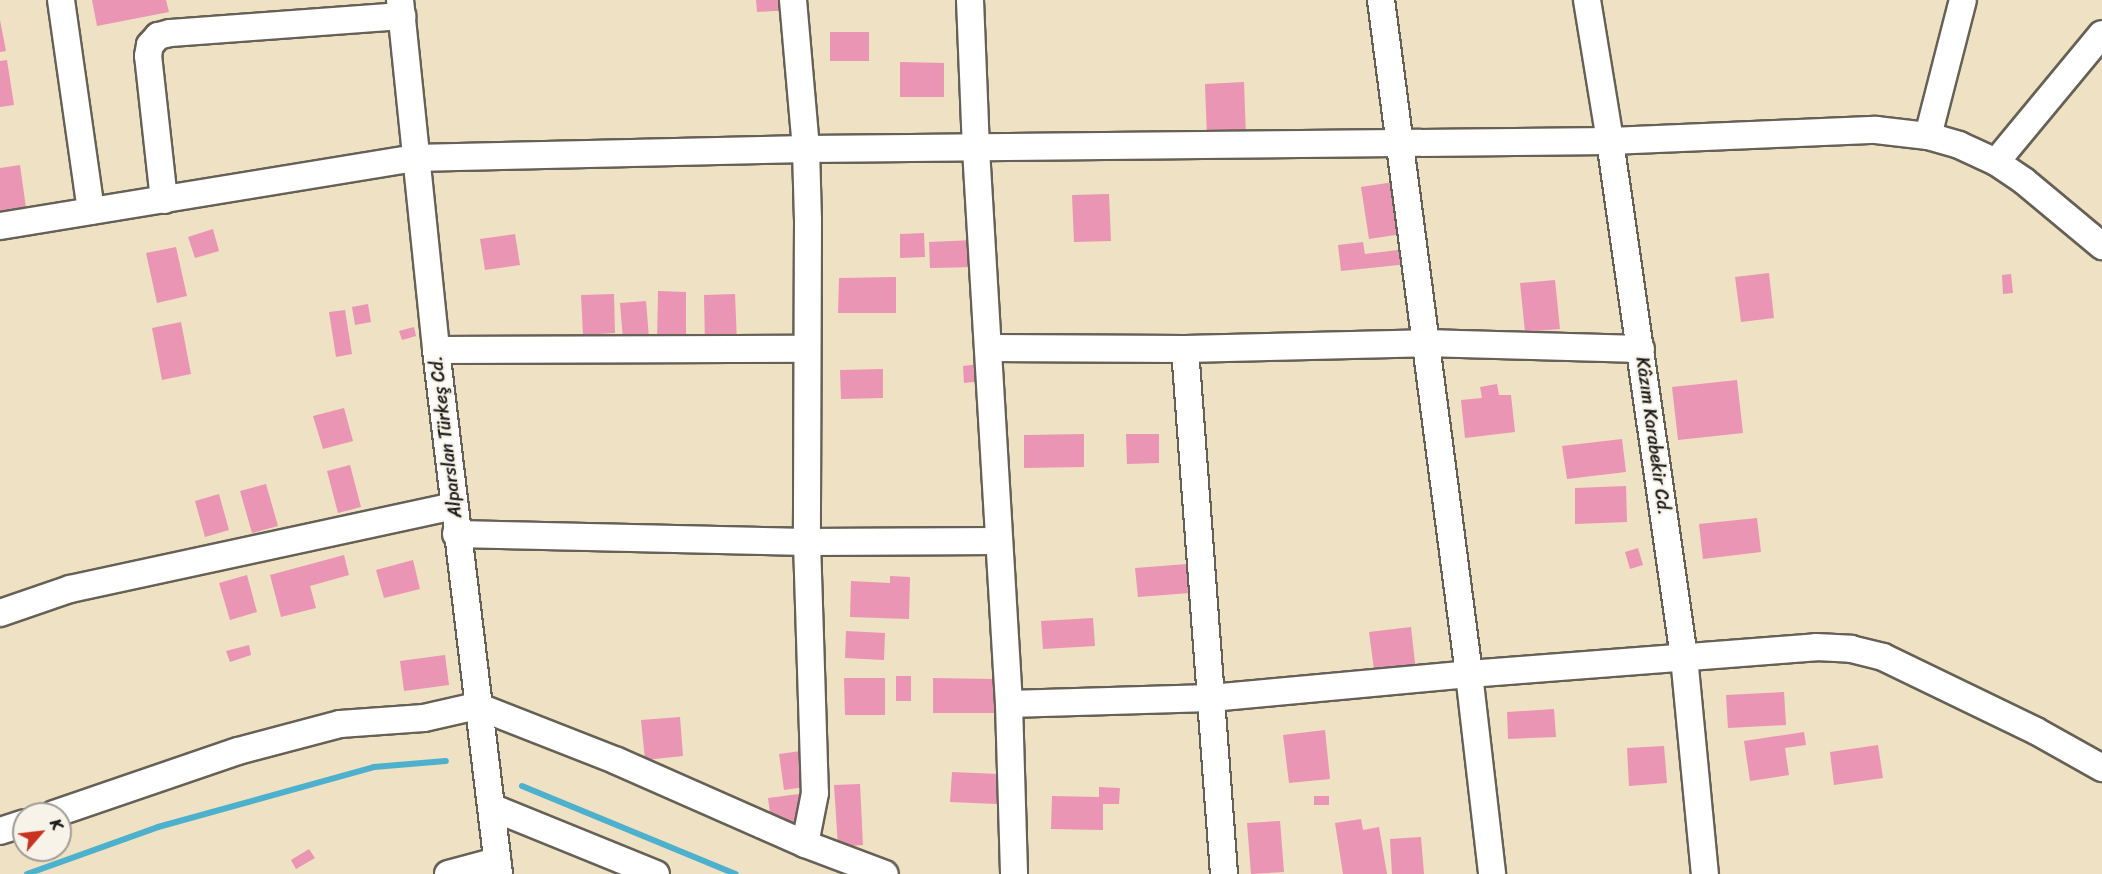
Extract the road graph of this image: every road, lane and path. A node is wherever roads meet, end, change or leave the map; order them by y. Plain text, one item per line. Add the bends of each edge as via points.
1 (61, 0) edge
2 (793, 0) edge
3 (970, 0) edge
4 (1381, 0) edge
5 (1587, 0) edge
6 (1963, 0) edge
7 (401, 8) edge
8 (2102, 34) edge
9 (1928, 136) junction
10 (1610, 141) junction
11 (1400, 144) junction
12 (806, 149) junction
13 (976, 149) junction
14 (414, 158) junction
15 (1996, 162) junction
16 (164, 200) junction
17 (91, 211) junction
18 (0, 226) edge
19 (2102, 246) edge
20 (1425, 343) junction
21 (989, 348) junction
22 (807, 349) junction
23 (1185, 349) junction
24 (1641, 349) junction
25 (436, 350) junction
26 (454, 506) junction
27 (456, 534) junction
28 (999, 541) junction
29 (807, 542) junction
30 (0, 613) edge
31 (1684, 657) junction
32 (1469, 674) junction
33 (1212, 698) junction
34 (1010, 704) junction
35 (477, 706) junction
36 (2102, 768) edge
37 (490, 807) junction
38 (72, 808) edge
39 (805, 844) junction
40 (498, 868) edge
41 (448, 874) edge
42 (656, 874) edge
43 (885, 874) edge
44 (1014, 874) edge
45 (1224, 874) edge
46 (1492, 874) edge
47 (1705, 874) edge

1 - 17 street
2 - 12 street
3 - 13 street
4 - 11 street
5 - 10 street, Kâzım Karabekir Cd.
6 - 9 street
7 - 14 street, Alparslan Türkeş Cd.
7 - 16 street via 158,36 150,45 148,56
8 - 15 street
9 - 10 street via 1876,130
9 - 15 street
10 - 11 street
10 - 24 street, Kâzım Karabekir Cd.
11 - 13 street
11 - 20 street
12 - 13 street
12 - 14 street
12 - 22 street
13 - 21 street
14 - 16 street
14 - 25 street, Alparslan Türkeş Cd.
15 - 19 street
16 - 17 street
17 - 18 street
20 - 23 street
20 - 24 street
20 - 32 street
21 - 23 street
21 - 28 street
22 - 25 street
22 - 29 street
23 - 33 street
24 - 31 street, Kâzım Karabekir Cd.
25 - 26 street, Alparslan Türkeş Cd.
26 - 27 street, Alparslan Türkeş Cd.
26 - 30 street via 70,589
27 - 29 street
27 - 35 street, Alparslan Türkeş Cd.
28 - 29 street
28 - 34 street
29 - 39 street via 815,793
31 - 32 street
31 - 36 street via 1816,647 1883,657 2036,731
31 - 47 street, Kâzım Karabekir Cd.
32 - 33 street
32 - 46 street
33 - 34 street
33 - 45 street
34 - 44 street
35 - 37 street, Alparslan Türkeş Cd.
35 - 38 street via 424,718 340,724 238,751
35 - 39 street via 617,761
37 - 40 street, Alparslan Türkeş Cd.
37 - 42 street
39 - 43 street
40 - 41 street

